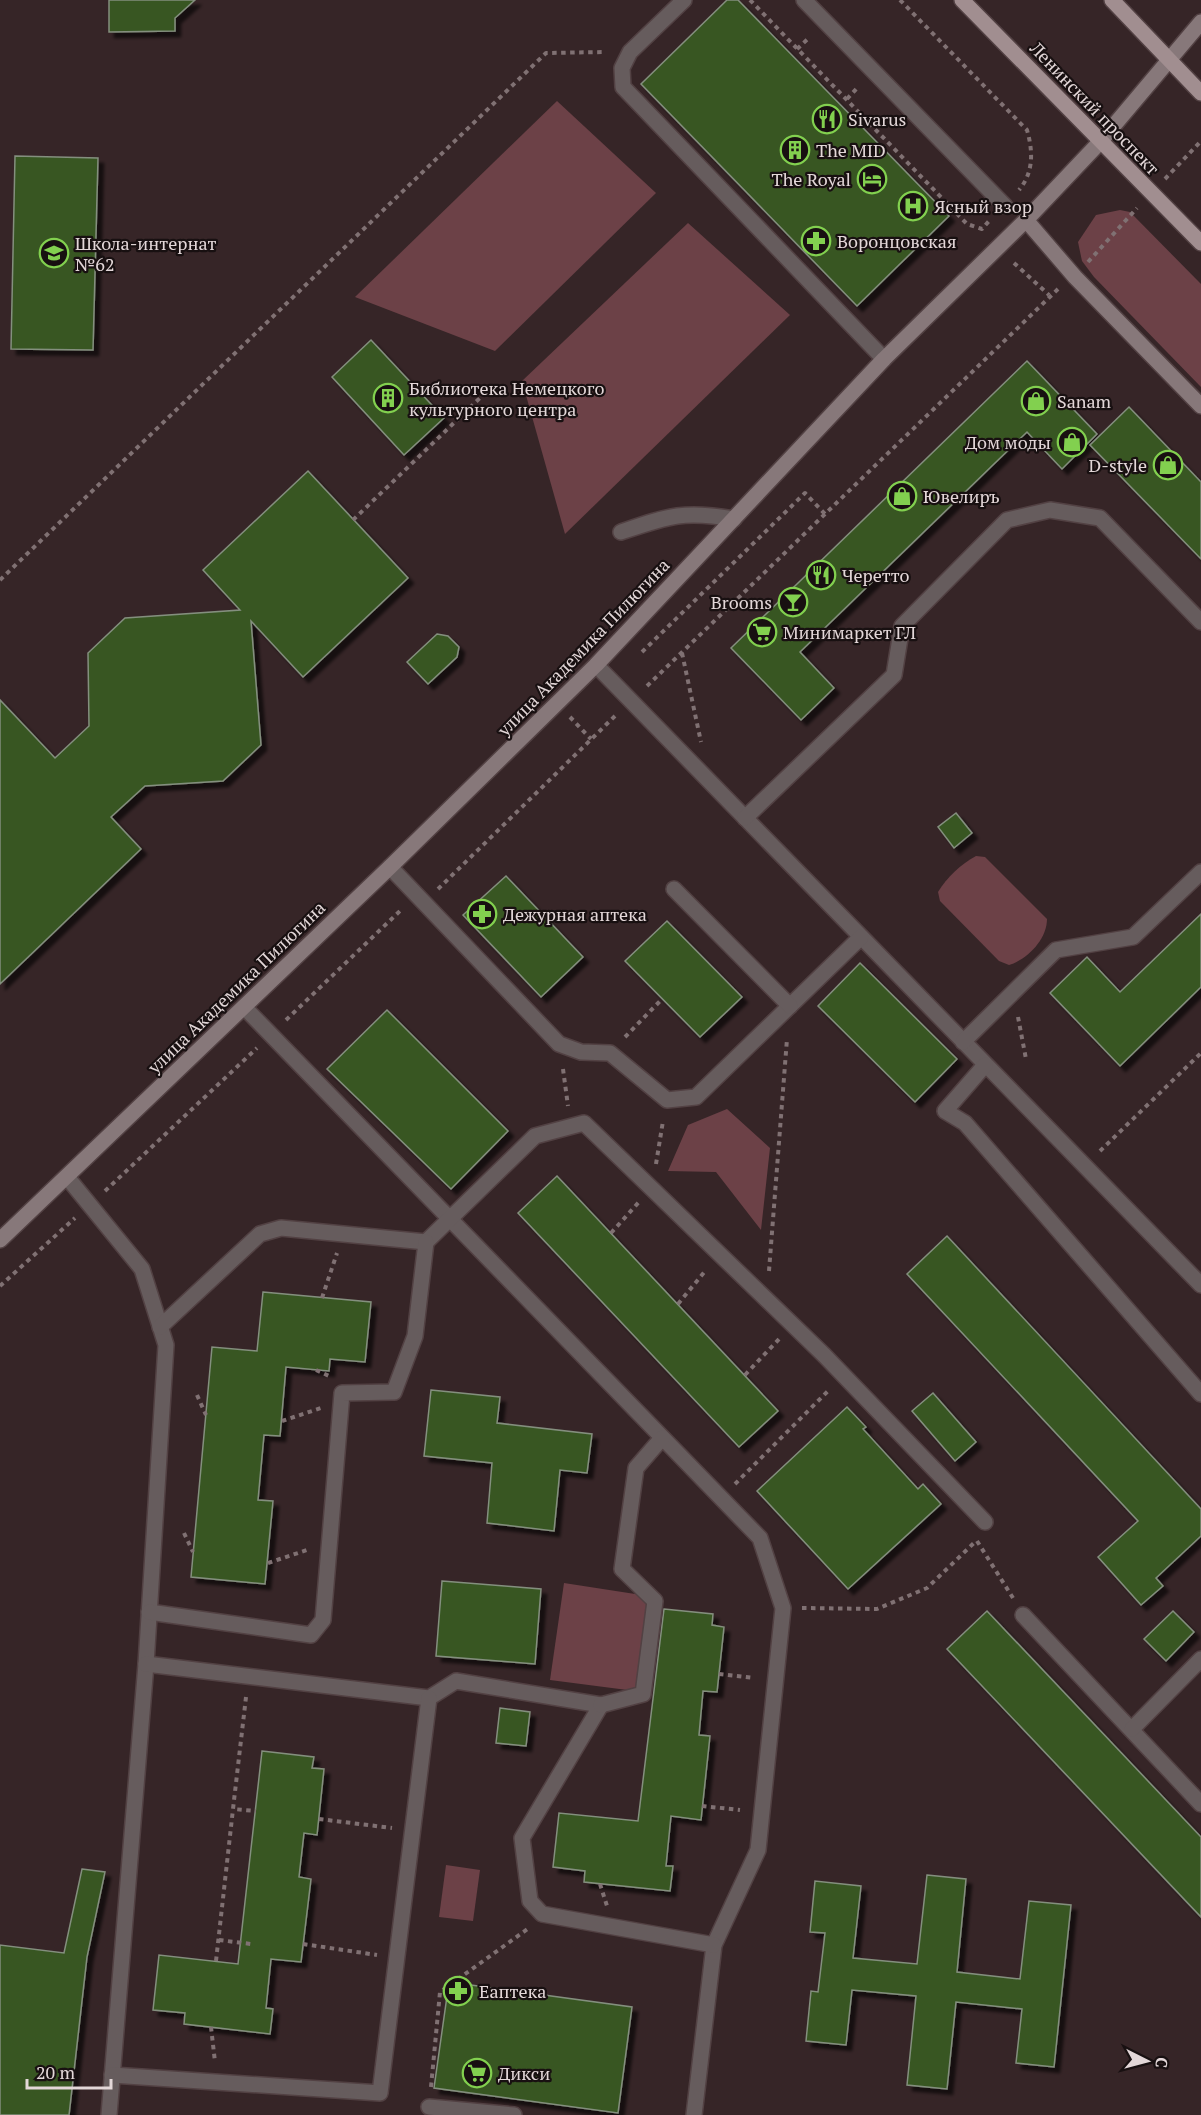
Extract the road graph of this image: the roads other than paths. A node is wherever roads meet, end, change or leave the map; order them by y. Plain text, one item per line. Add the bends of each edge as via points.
1 (684, 0) edge
2 (804, 0) edge
3 (962, 0) edge
4 (1112, 0) edge
5 (1201, 22) edge
6 (1201, 36) edge
7 (1170, 59) junction
8 (1201, 93) edge
9 (1100, 142) junction
10 (1005, 206) road end
11 (1026, 220) junction
12 (1201, 243) edge
13 (884, 359) junction
14 (1201, 406) edge
15 (734, 519) junction
16 (621, 532) dead end
17 (1201, 622) edge
18 (596, 665) junction
19 (745, 818) junction
20 (390, 867) junction
21 (1201, 872) edge
22 (674, 889) dead end
23 (861, 936) junction
24 (790, 1006) junction
25 (244, 1007) junction
26 (963, 1042) junction
27 (985, 1065) junction
28 (67, 1177) junction
29 (449, 1218) junction
30 (0, 1240) edge
31 (426, 1242) junction
32 (1201, 1285) edge
33 (160, 1327) junction
34 (1201, 1394) edge
35 (662, 1438) junction
36 (985, 1522) road end
37 (149, 1612) junction
38 (1023, 1615) road end
39 (1201, 1659) edge
40 (146, 1664) junction
41 (429, 1698) junction
42 (601, 1705) junction
43 (1132, 1730) junction
44 (1201, 1804) edge
45 (714, 1945) junction
46 (112, 2075) junction
47 (429, 2107) road end
48 (109, 2115) edge
49 (514, 2115) edge
50 (694, 2115) edge

1 - 13 lane via 630,52 622,68 623,87
2 - 10 lane
3 - 9 main road, Ленинский проспект
4 - 7 main road
5 - 7 street
6 - 7 street
7 - 8 main road
7 - 9 street, улица Академика Пилюгина
9 - 11 street, улица Академика Пилюгина
9 - 12 main road, Ленинский проспект
11 - 13 street, улица Академика Пилюгина
11 - 14 street via 1075,277
13 - 15 street, улица Академика Пилюгина
15 - 16 lane via 699,512 668,516
15 - 18 street, улица Академика Пилюгина
17 - 19 lane via 1100,518 1050,510 1007,520 902,626 894,675
18 - 19 lane
18 - 20 street, улица Академика Пилюгина
19 - 23 lane
20 - 24 lane via 559,1044 581,1052 610,1053 667,1100 696,1097
20 - 25 street, улица Академика Пилюгина
21 - 26 lane via 1133,937 1056,950
22 - 24 lane
23 - 24 lane
23 - 26 lane
25 - 28 street, улица Академика Пилюгина
25 - 29 lane
26 - 27 lane
27 - 32 lane
27 - 34 lane via 945,1111 965,1123
28 - 30 street, улица Академика Пилюгина
28 - 33 lane via 142,1269
29 - 31 lane
29 - 35 lane
29 - 36 lane via 535,1136 584,1123 792,1325
31 - 33 lane via 281,1228 260,1234
31 - 37 lane via 415,1336 394,1392 342,1393 323,1620 311,1635
33 - 37 lane via 166,1345
35 - 42 lane via 636,1468 622,1569 655,1601 643,1694
35 - 45 lane via 760,1538 783,1608 758,1850
37 - 40 lane
38 - 43 lane
39 - 43 lane
40 - 41 lane
40 - 46 lane
41 - 42 lane via 456,1681
41 - 46 lane via 380,2093
42 - 45 lane via 522,1838 530,1901 542,1914
43 - 44 lane
45 - 50 lane
46 - 48 lane
47 - 49 lane

